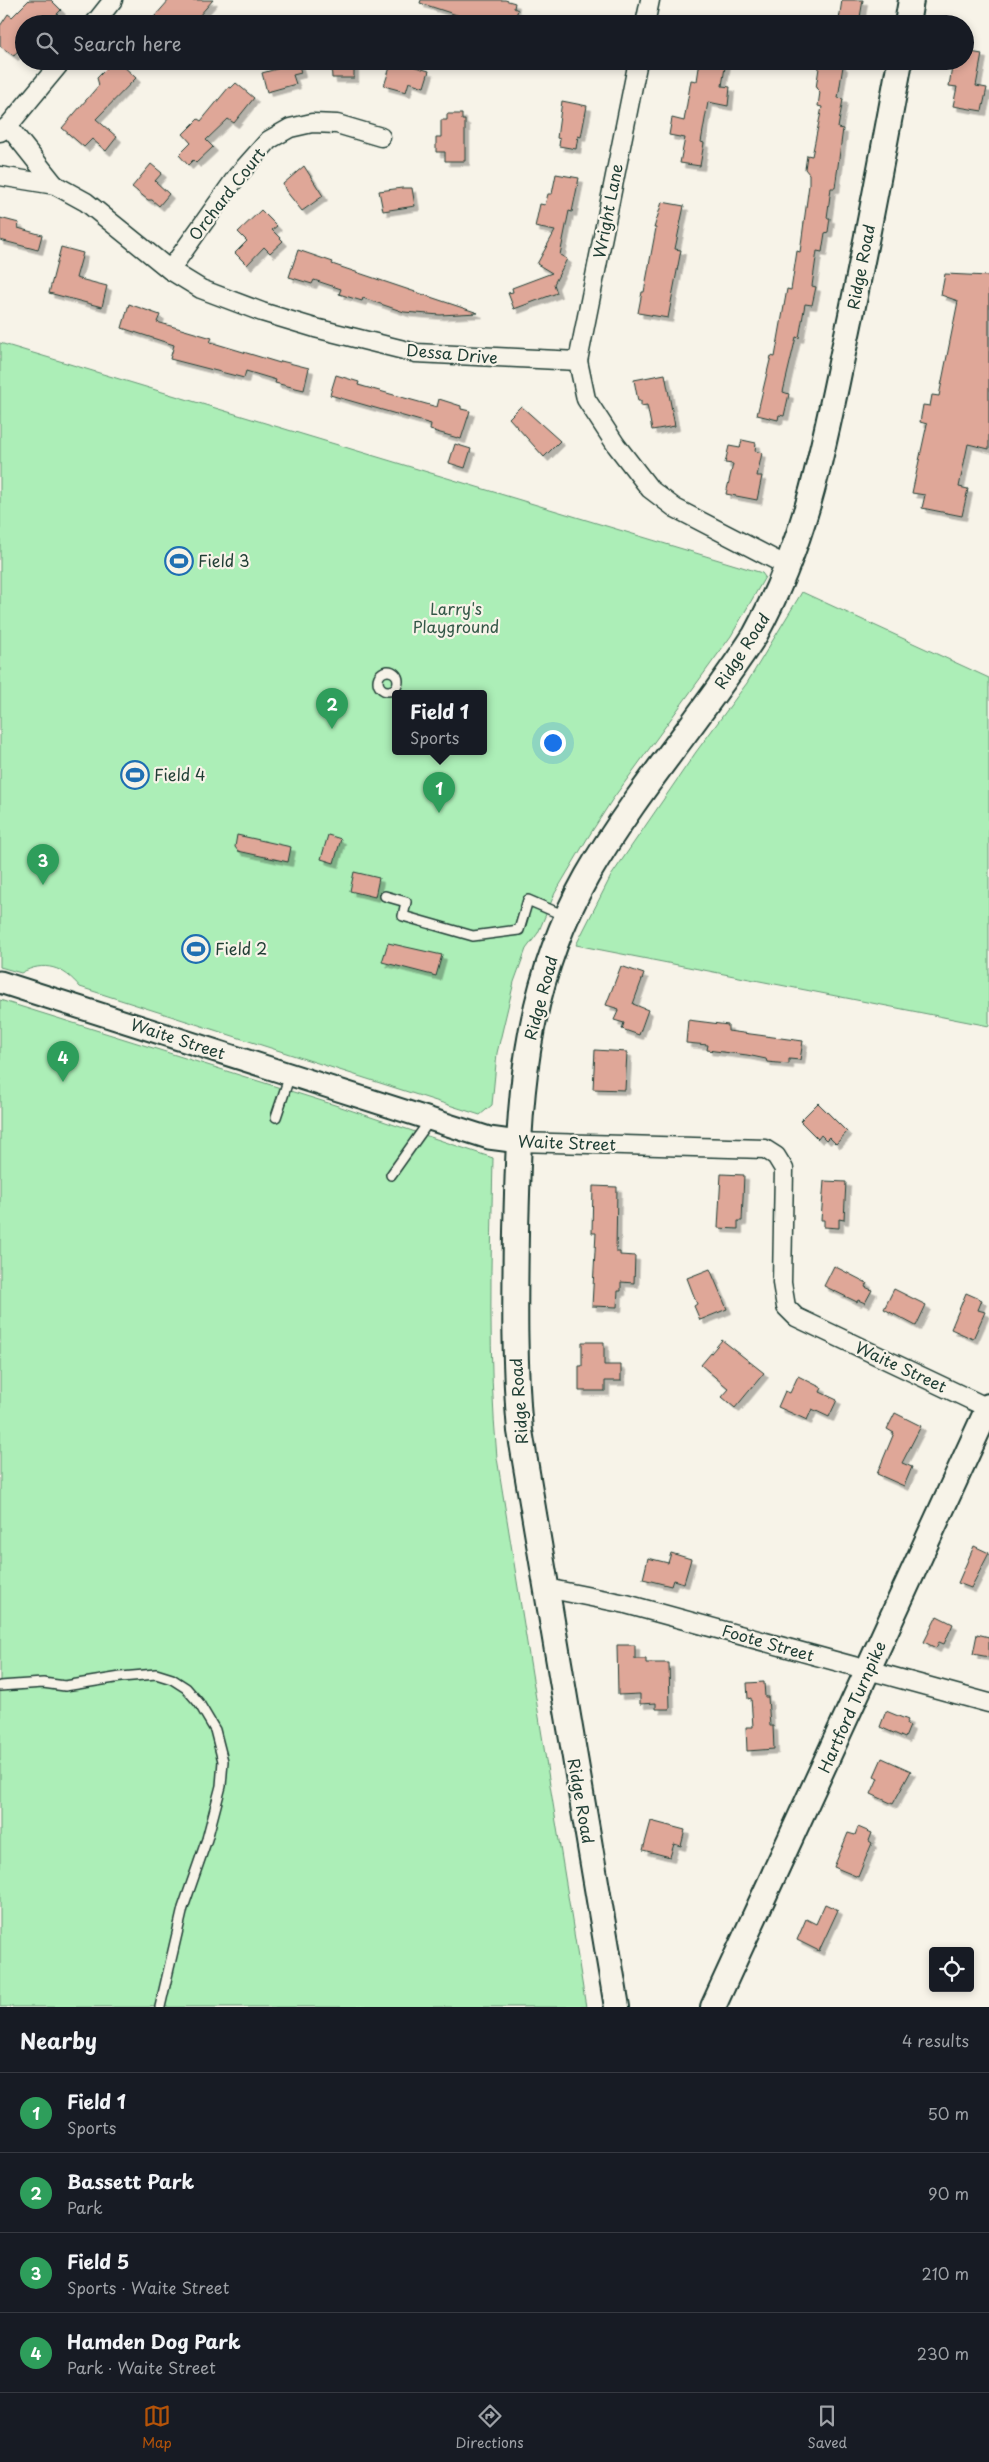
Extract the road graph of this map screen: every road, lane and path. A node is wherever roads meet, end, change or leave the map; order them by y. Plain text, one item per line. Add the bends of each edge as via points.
1 (113, 0) edge
2 (650, 0) edge
3 (912, 0) edge
4 (101, 15) edge
5 (647, 15) edge
6 (909, 15) edge
7 (54, 70) edge
8 (636, 70) edge
9 (898, 70) edge
10 (4, 129) edge
11 (381, 137) dead end
12 (0, 176) edge
13 (54, 185) junction
14 (170, 270) junction
15 (578, 361) junction
16 (788, 567) junction
17 (385, 896) dead end
18 (567, 917) junction
19 (0, 982) edge
20 (290, 1075) junction
21 (276, 1118) dead end
22 (431, 1119) junction
23 (518, 1142) junction
24 (391, 1174) dead end
25 (989, 1407) edge
26 (546, 1588) junction
27 (868, 1671) junction
28 (0, 1686) edge
29 (989, 1703) edge
30 (160, 2007) edge
31 (617, 2007) edge
32 (713, 2007) edge

1 - 4 street
2 - 5 street
3 - 6 main road
7 - 10 street
8 - 15 street, Wright Lane
9 - 16 main road, Ridge Road via 823,448
10 - 13 street
11 - 14 street, Orchard Court via 337,124 312,123 290,128 269,140 238,176
12 - 13 street, Dessa Drive
13 - 14 street, Dessa Drive via 86,202
14 - 15 street, Dessa Drive via 200,289 262,312 416,354
15 - 16 street via 586,399 616,446 650,489 675,508
16 - 18 main road, Ridge Road via 756,635 612,837
17 - 18 lane via 406,902 403,916 474,936 519,930 528,900
18 - 23 main road, Ridge Road via 553,950 532,1024 520,1103
19 - 20 street, Waite Street
20 - 21 lane
20 - 22 street, Waite Street
22 - 23 street, Waite Street via 490,1138
22 - 24 lane
23 - 25 street, Waite Street via 764,1149 776,1156 784,1169 782,1283 786,1308 803,1321
23 - 26 main road, Ridge Road via 515,1340 518,1403
25 - 27 main road, Hartford Turnpike
26 - 27 street, Foote Street via 626,1604
26 - 31 main road, Ridge Road
27 - 29 street, Foote Street
27 - 32 main road, Hartford Turnpike
28 - 30 lane via 43,1683 65,1686 156,1674 186,1688 214,1730 223,1761 221,1786 183,1908

